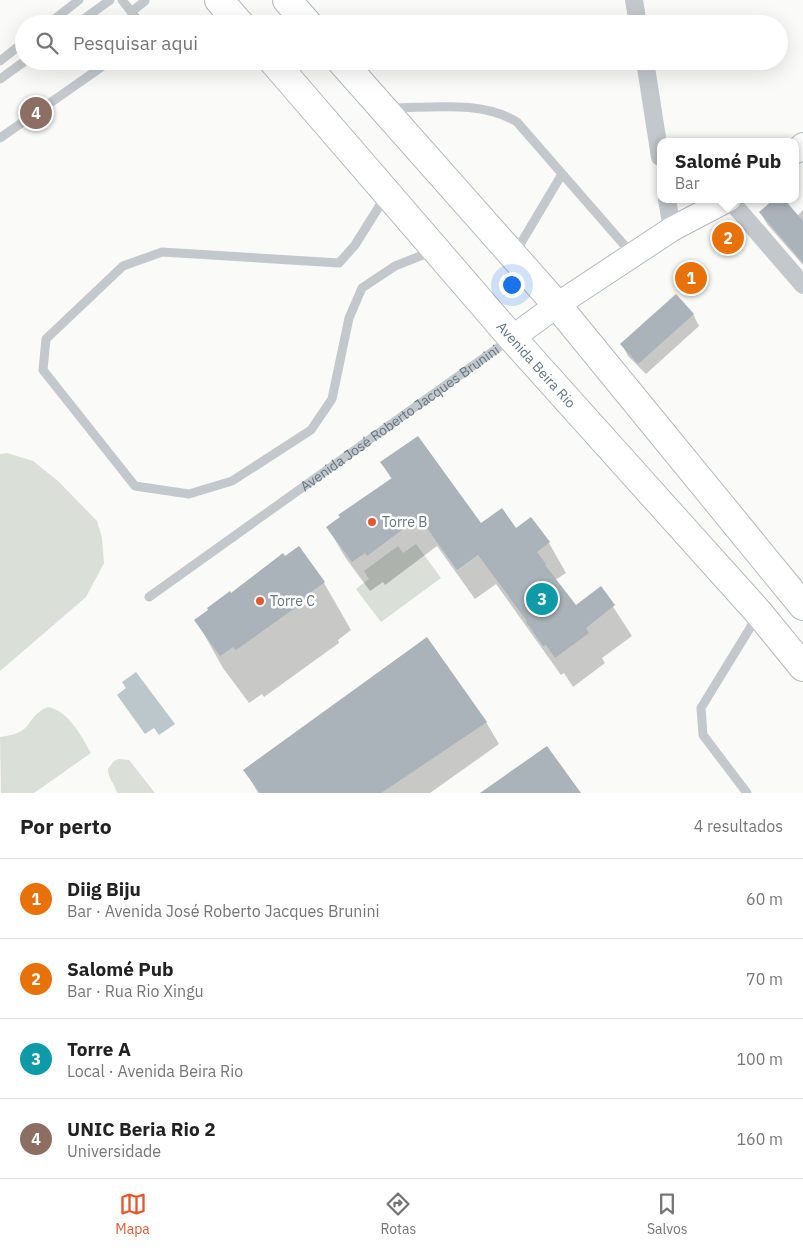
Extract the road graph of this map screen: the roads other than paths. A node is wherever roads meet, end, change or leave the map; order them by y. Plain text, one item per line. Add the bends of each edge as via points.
1 (78, 0) edge
2 (110, 0) edge
3 (122, 0) edge
4 (145, 0) edge
5 (219, 0) edge
6 (287, 0) edge
7 (131, 12) junction
8 (59, 15) edge
9 (89, 15) edge
10 (134, 15) edge
11 (232, 15) edge
12 (300, 15) edge
13 (15, 49) edge
14 (0, 61) edge
15 (15, 68) edge
16 (97, 70) edge
17 (281, 70) edge
18 (349, 70) edge
19 (646, 70) edge
20 (0, 79) edge
21 (383, 108) junction
22 (0, 138) edge
23 (657, 138) edge
24 (562, 174) junction
25 (388, 193) junction
26 (669, 203) edge
27 (721, 203) edge
28 (732, 203) edge
29 (672, 229) junction
30 (437, 250) junction
31 (633, 255) junction
32 (513, 256) junction
33 (803, 285) edge
34 (557, 305) junction
35 (512, 338) junction
36 (149, 597) dead end
37 (800, 603) edge
38 (759, 613) junction
39 (803, 667) edge
40 (747, 793) edge

1 - 8 lane
2 - 9 lane
3 - 7 lane
4 - 7 lane
5 - 11 main road
6 - 12 main road
7 - 10 lane
13 - 14 lane
15 - 20 lane
16 - 22 lane
17 - 25 main road, Avenida Beira Rio
18 - 21 main road
19 - 23 street
21 - 24 lane via 469,108 505,115 517,122
21 - 32 main road
24 - 31 lane
24 - 32 lane
25 - 30 main road, Avenida Beira Rio
25 - 30 lane via 355,245 339,263 162,252 123,266 46,340 43,370 135,486 189,494 232,481 311,430 332,398 349,318 362,288 395,266
26 - 29 street
27 - 29 main road, Avenida José Roberto Jacques Brunini
28 - 33 street
29 - 31 main road, Avenida José Roberto Jacques Brunini
30 - 35 main road, Avenida Beira Rio
31 - 34 main road, Avenida José Roberto Jacques Brunini
32 - 34 main road
34 - 35 main road, Avenida José Roberto Jacques Brunini
34 - 37 main road
35 - 36 lane, Avenida José Roberto Jacques Brunini
35 - 38 main road, Avenida Beira Rio
37 - 38 main road via 783,596 772,596 764,599
38 - 39 main road, Avenida Beira Rio
38 - 40 lane via 701,708 703,735

